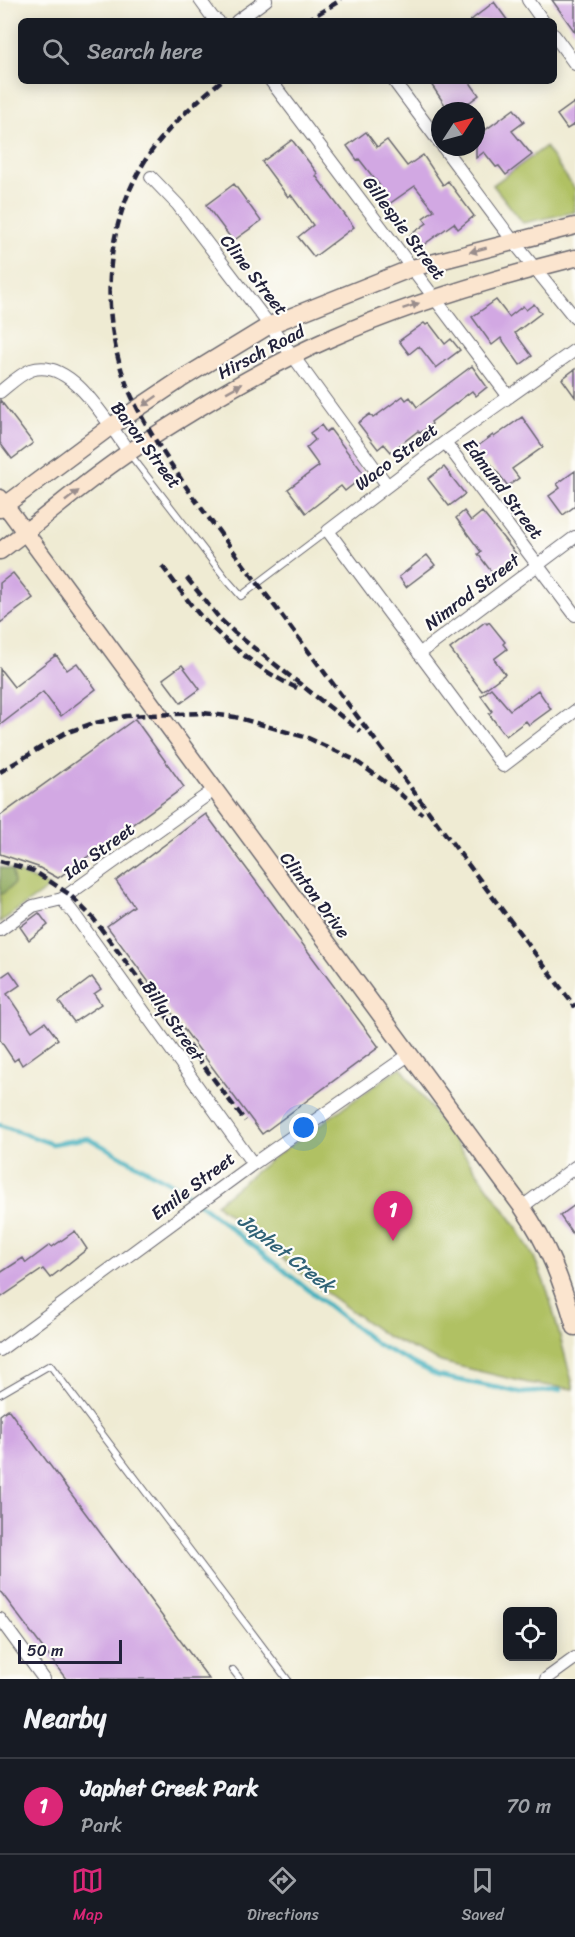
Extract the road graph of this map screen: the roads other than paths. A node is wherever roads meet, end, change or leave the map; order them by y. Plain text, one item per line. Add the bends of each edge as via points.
1 (200, 0) edge
2 (266, 0) edge
3 (528, 0) edge
4 (213, 18) edge
5 (241, 18) edge
6 (541, 18) edge
7 (557, 39) edge
8 (575, 64) edge
9 (273, 84) edge
10 (396, 84) edge
11 (431, 131) edge
12 (450, 156) edge
13 (151, 177) dead end
14 (575, 226) edge
15 (513, 241) junction
16 (575, 258) edge
17 (412, 268) junction
18 (535, 268) junction
19 (435, 298) junction
20 (575, 318) edge
21 (270, 325) junction
22 (575, 350) edge
23 (293, 356) junction
24 (0, 392) edge
25 (509, 397) junction
26 (110, 427) junction
27 (446, 442) junction
28 (129, 452) junction
29 (387, 485) junction
30 (2, 504) edge
31 (328, 531) junction
32 (26, 532) junction
33 (575, 537) edge
34 (0, 551) edge
35 (538, 565) junction
36 (241, 596) joint
37 (575, 615) edge
38 (419, 654) junction
39 (575, 711) edge
40 (214, 790) junction
41 (62, 900) junction
42 (0, 930) edge
43 (410, 1054) junction
44 (575, 1167) edge
45 (248, 1168) junction
46 (522, 1207) junction
47 (575, 1328) edge
48 (0, 1350) edge
49 (0, 1394) edge
50 (0, 1619) edge
51 (575, 1658) edge
52 (233, 1670) dead end
53 (44, 1679) edge
54 (240, 1679) edge
55 (287, 1679) edge
56 (546, 1679) edge

1 - 4 street
2 - 5 street
3 - 6 street
7 - 8 street
9 - 17 street, Gillespie Street
10 - 11 street
12 - 15 street
13 - 21 street, Cline Street via 178,205
14 - 15 main road, Hirsch Road
15 -> 17 main road, Hirsch Road
15 - 18 street
16 - 18 main road, Hirsch Road
17 - 19 street, Gillespie Street
17 - 21 main road, Hirsch Road
18 - 19 main road, Hirsch Road
18 - 20 street
23 -> 19 main road, Hirsch Road
19 - 25 street, Gillespie Street
21 - 23 street, Cline Street
21 -> 26 main road, Hirsch Road
22 - 25 street, Waco Street
28 -> 23 main road, Hirsch Road
23 - 29 street, Cline Street
24 - 26 street, Baron Street via 30,370 54,370 81,387
25 - 27 street, Waco Street
26 - 28 street, Baron Street
26 - 30 main road, Hirsch Road
27 - 29 street, Waco Street
27 - 35 street, Edmund Street
32 -> 28 main road, Hirsch Road
28 - 36 lane, Baron Street
29 - 31 street, Waco Street
30 - 32 main road, Clinton Drive
31 - 36 lane, Waco Street
31 - 38 street
32 - 34 main road, Hirsch Road
32 - 40 main road, Clinton Drive
33 - 35 street, Nimrod Street
35 - 37 street, Edmund Street
35 - 38 street, Nimrod Street
38 - 39 street via 503,766
40 - 41 street, Ida Street
40 - 43 main road, Clinton Drive
41 - 42 street, Ida Street via 33,906
41 - 45 street, Billy Street
43 - 45 street, Emile Street
43 - 46 main road, Clinton Drive
44 - 46 street
45 - 48 street, Emile Street
46 - 47 main road, Clinton Drive via 561,1279
49 - 55 lane via 50,1365
50 - 53 street
51 - 56 street
52 - 54 lane

